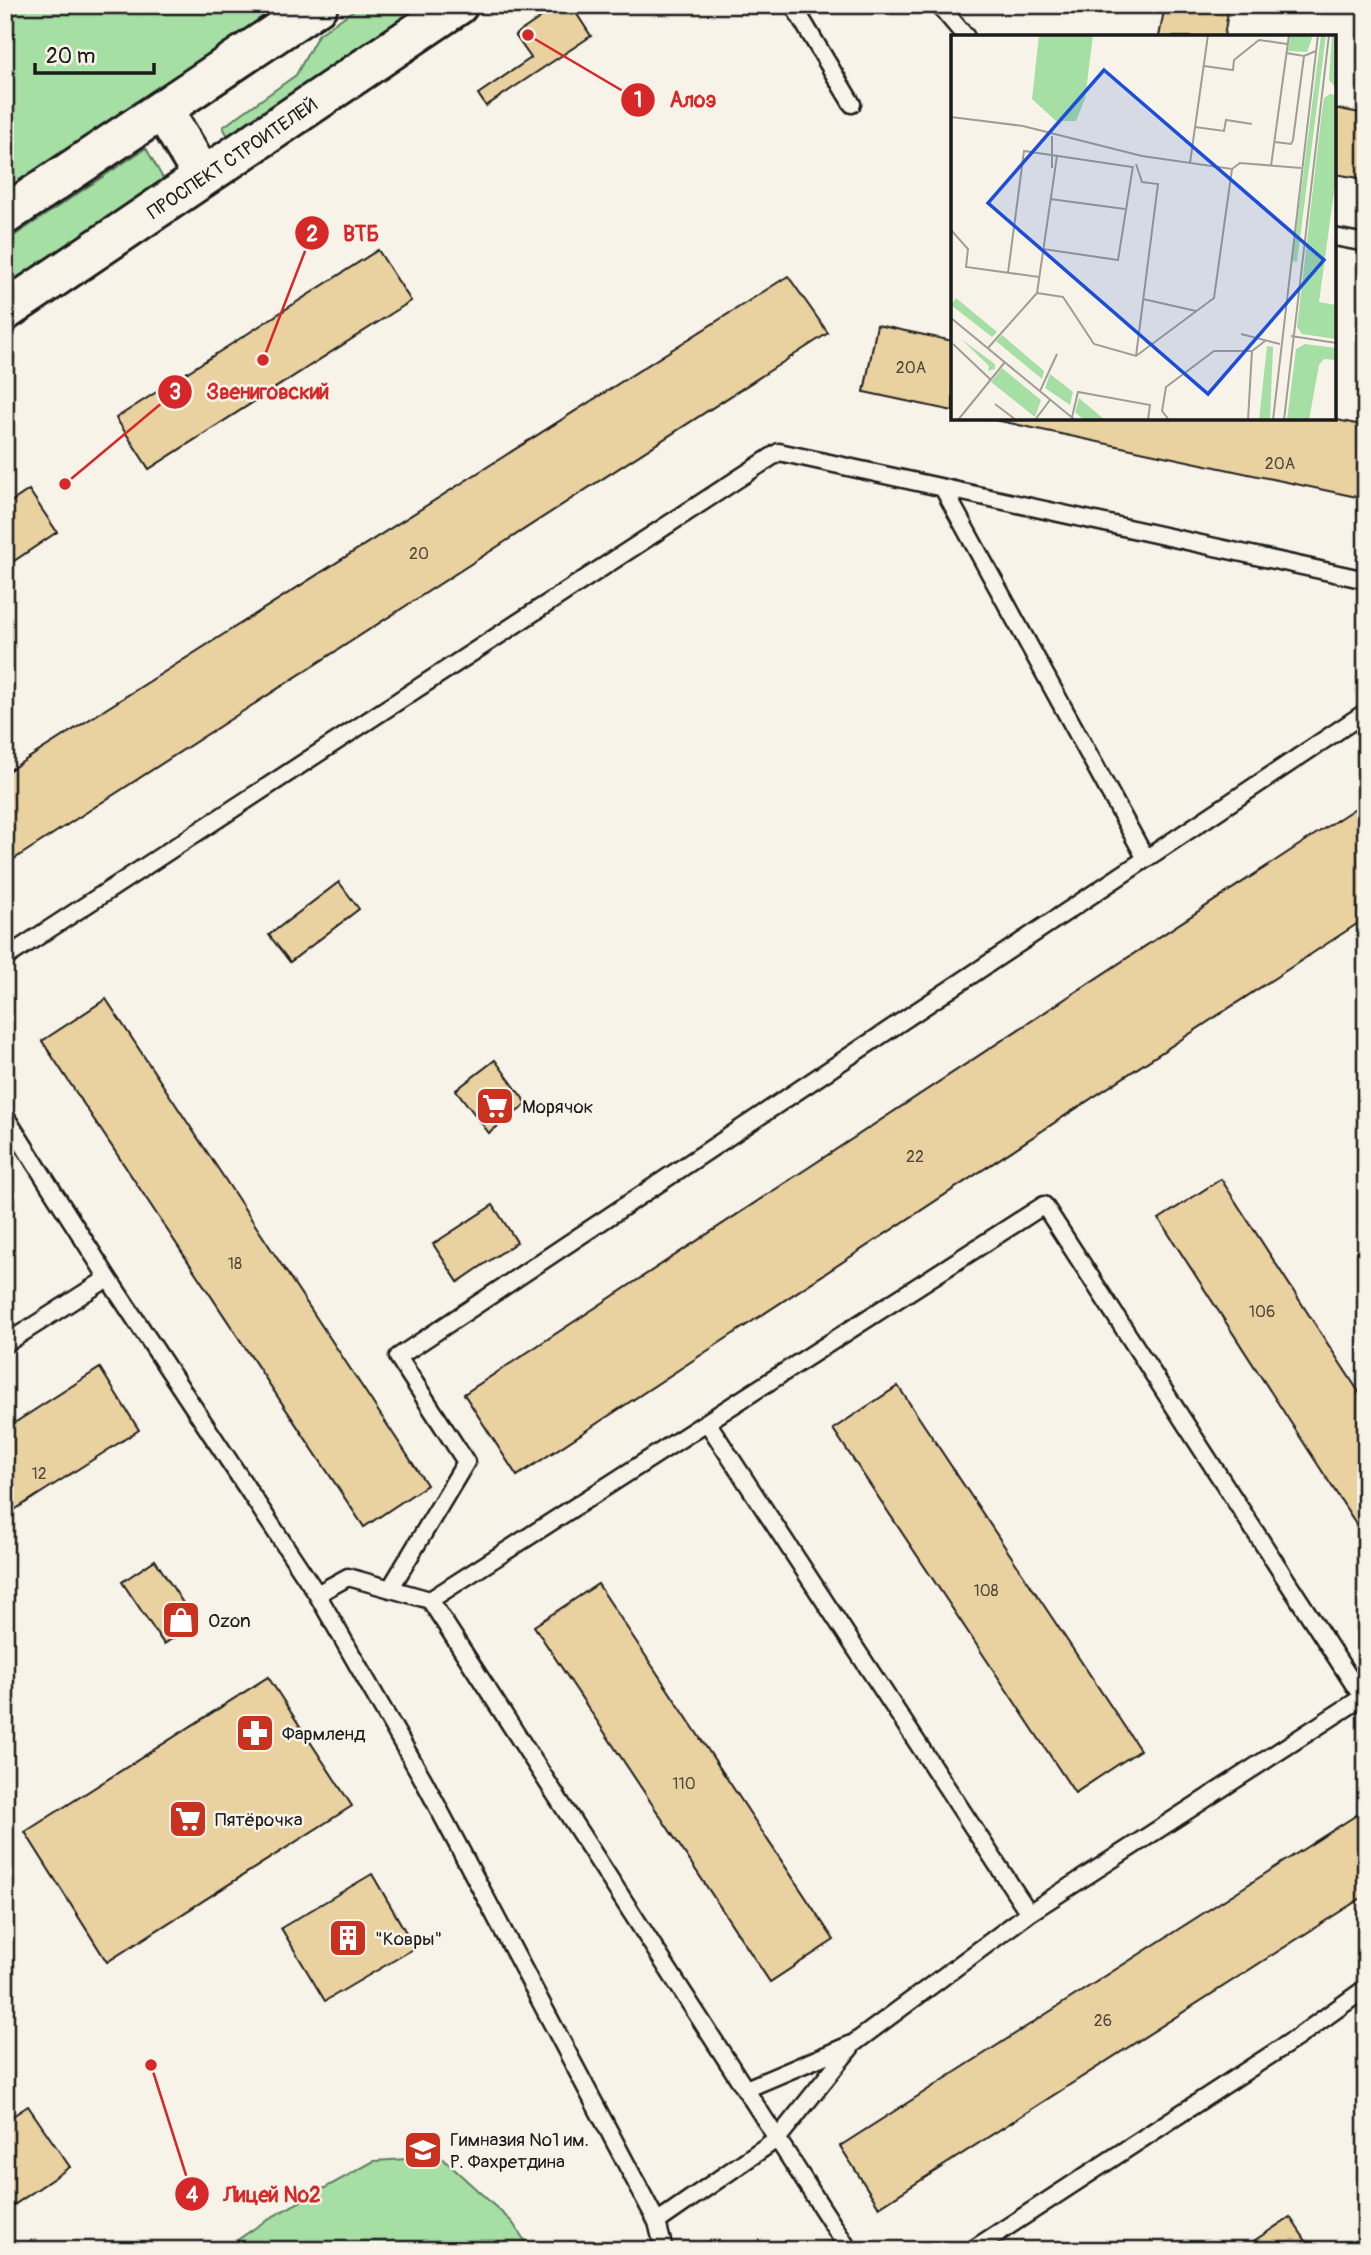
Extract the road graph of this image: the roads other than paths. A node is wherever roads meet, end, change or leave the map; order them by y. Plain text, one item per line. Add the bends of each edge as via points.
1 (318, 5) edge
2 (458, 5) edge
3 (793, 5) edge
4 (939, 5) edge
5 (964, 35) edge
6 (852, 104) dead end
7 (163, 110) junction
8 (203, 177) junction
9 (5, 215) edge
10 (1336, 237) edge
11 (1366, 243) edge
12 (5, 311) edge
13 (943, 488) junction
14 (1366, 580) edge
15 (1366, 712) edge
16 (1146, 859) junction
17 (5, 958) edge
18 (5, 1116) edge
19 (108, 1279) junction
20 (5, 1344) edge
21 (707, 1422) junction
22 (390, 1589) junction
23 (317, 1594) junction
24 (430, 1600) junction
25 (1364, 1696) edge
26 (1029, 1913) junction
27 (1366, 1988) edge
28 (854, 2043) junction
29 (746, 2089) junction
30 (778, 2138) junction
31 (657, 2222) junction
32 (664, 2250) edge
33 (849, 2250) edge
34 (972, 2250) edge

1 - 7 street
2 - 8 street, ПРОСПЕКТ СТРОИТЕЛЕЙ
3 - 6 lane
4 - 5 lane
7 - 8 street
7 - 9 street
8 - 12 street, ПРОСПЕКТ СТРОИТЕЛЕЙ
10 - 11 lane
13 - 14 lane
13 - 16 lane
13 - 17 lane via 779,452
15 - 16 lane
16 - 22 lane via 398,1357 466,1462
18 - 19 lane
19 - 20 lane
19 - 23 lane
21 - 24 lane
21 - 25 lane via 1044,1205
21 - 26 lane
22 - 23 lane via 348,1577
22 - 24 lane
23 - 31 lane via 424,1782
24 - 29 lane
25 - 26 lane
26 - 28 lane
27 - 34 lane
28 - 29 lane
28 - 30 lane
29 - 30 lane
30 - 31 lane
30 - 33 lane
31 - 32 lane

